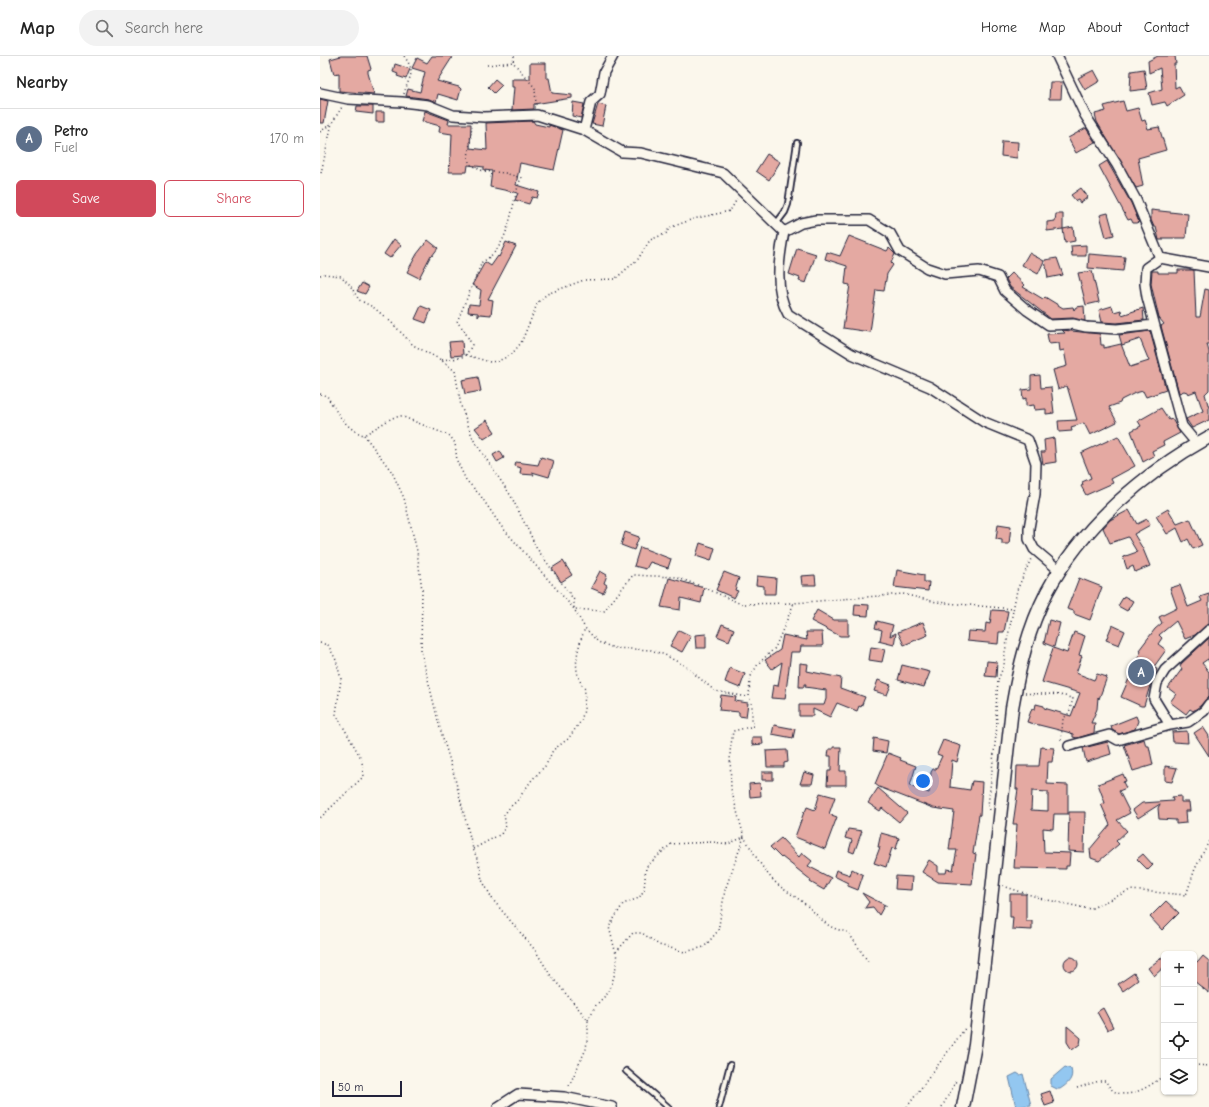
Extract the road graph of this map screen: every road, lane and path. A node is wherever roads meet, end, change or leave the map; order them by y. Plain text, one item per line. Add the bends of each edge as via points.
1 (404, 56) edge
2 (514, 56) edge
3 (613, 56) edge
4 (1056, 56) edge
5 (513, 62) junction
6 (487, 65) dead end
7 (320, 93) edge
8 (348, 99) junction
9 (402, 102) junction
10 (537, 115) junction
11 (473, 116) junction
12 (332, 123) junction
13 (584, 130) junction
14 (320, 132) edge
15 (797, 144) dead end
16 (321, 173) dead end
17 (742, 191) junction
18 (776, 224) junction
19 (784, 232) junction
20 (1160, 258) junction
21 (1209, 267) edge
22 (320, 275) edge
23 (1154, 325) junction
24 (466, 355) junction
25 (441, 360) junction
26 (320, 394) edge
27 (364, 435) junction
28 (1209, 437) edge
29 (1197, 444) junction
30 (1034, 549) junction
31 (1060, 571) junction
32 (794, 603) junction
33 (574, 609) junction
34 (1013, 609) junction
35 (585, 628) junction
36 (1209, 630) edge
37 (320, 643) edge
38 (1015, 692) junction
39 (749, 697) junction
40 (1209, 704) edge
41 (1170, 725) junction
42 (1069, 746) joint
43 (991, 812) dead end
44 (320, 818) edge
45 (744, 837) junction
46 (1209, 841) edge
47 (473, 849) junction
48 (994, 882) junction
49 (616, 952) junction
50 (869, 963) dead end
51 (979, 1009) junction
52 (588, 1020) junction
53 (730, 1065) dead end
54 (1197, 1065) edge
55 (1209, 1066) edge
56 (626, 1071) dead end
57 (1161, 1077) edge
58 (1077, 1088) dead end
59 (564, 1097) junction
60 (498, 1107) edge
61 (612, 1107) edge
62 (668, 1107) edge
63 (719, 1107) edge
64 (907, 1107) edge
65 (963, 1107) edge

1 - 9 path via 410,64 412,73 407,81
2 - 5 path
3 - 13 street via 604,72 600,94 591,102
4 - 20 street via 1085,115 1136,200
5 - 6 path
5 - 10 path via 535,88
7 - 8 street
8 - 9 street
8 - 12 path
9 - 11 street via 428,105 453,115
10 - 11 street
10 - 13 street
11 - 24 path via 468,159 470,164 483,171 505,173 521,178 505,238 482,262 457,322 472,345
12 - 14 path
12 - 16 path
13 - 17 street via 622,152 641,153 723,173
15 - 18 lane via 788,204
17 - 18 street
17 - 24 path via 730,211 687,221 650,240 638,259 615,279 584,280 547,294 538,302 521,343 511,355 490,362
18 - 19 street
19 - 23 street via 801,223 816,220 869,220 890,233 900,251 927,268 945,274 980,271 998,277 1005,291 1049,325 1073,324 1117,329
19 - 30 street via 779,258 780,288 782,304 788,314 852,354 930,387 984,422 1028,440 1036,462 1036,494 1029,528 1029,539
20 - 21 street
20 - 23 street via 1146,268 1145,284
22 - 25 path via 341,276 359,300 373,307 391,322 413,345
23 - 29 street via 1182,426
24 - 25 path via 457,359
25 - 33 path via 455,371 461,406 473,439 511,496 534,546 574,600
26 - 27 path via 327,396 340,416 355,432
27 - 33 path via 392,418 401,416 450,436 455,443 457,461 466,480 480,495 501,526
27 - 47 path via 392,472 406,506 418,551 422,590 421,651
28 - 29 main road
29 - 31 main road via 1112,506 1083,538
30 - 31 street
30 - 34 path via 1017,590
31 - 38 main road via 1047,592 1031,630 1019,668
32 - 33 path via 741,604 675,577 633,575 604,611
32 - 34 path via 903,594 936,602
32 - 39 path via 775,648 758,664 750,678
33 - 35 path
34 - 43 path via 1004,665 998,680 997,726 988,806
35 - 39 path via 598,642 614,648 651,650 685,666 715,691
35 - 47 path via 577,651 577,673 585,688 581,720 568,739 553,750 546,765 504,815 506,826 501,834
36 - 41 street via 1165,670 1157,683 1154,699
37 - 44 path via 328,645 336,660 341,679 336,714 362,760 363,777
38 - 42 path via 1064,694 1073,699 1069,713 1064,719 1061,740
38 - 48 main road
39 - 45 path via 754,726 733,731 730,752 731,789
40 - 41 street via 1204,711 1188,722
41 - 42 street via 1118,740 1108,735
45 - 49 path via 728,844 671,844 646,866 644,890 639,898 623,904 609,927
45 - 49 path via 726,890 718,931 704,947 685,952 659,945 642,933 633,933
45 - 50 path via 756,859 775,882 805,903 818,918 834,930 848,932
46 - 48 path via 1186,895 1130,890 1090,909 1043,899
47 - 52 path via 482,880 493,900
48 - 51 main road
49 - 52 path via 615,973 608,992 596,1005
51 - 64 path
51 - 65 main road
52 - 59 path via 586,1049
53 - 63 lane
54 - 55 path
56 - 62 lane
57 - 58 path via 1136,1094 1116,1094 1109,1089 1106,1081
59 - 60 street via 518,1094
59 - 61 street

